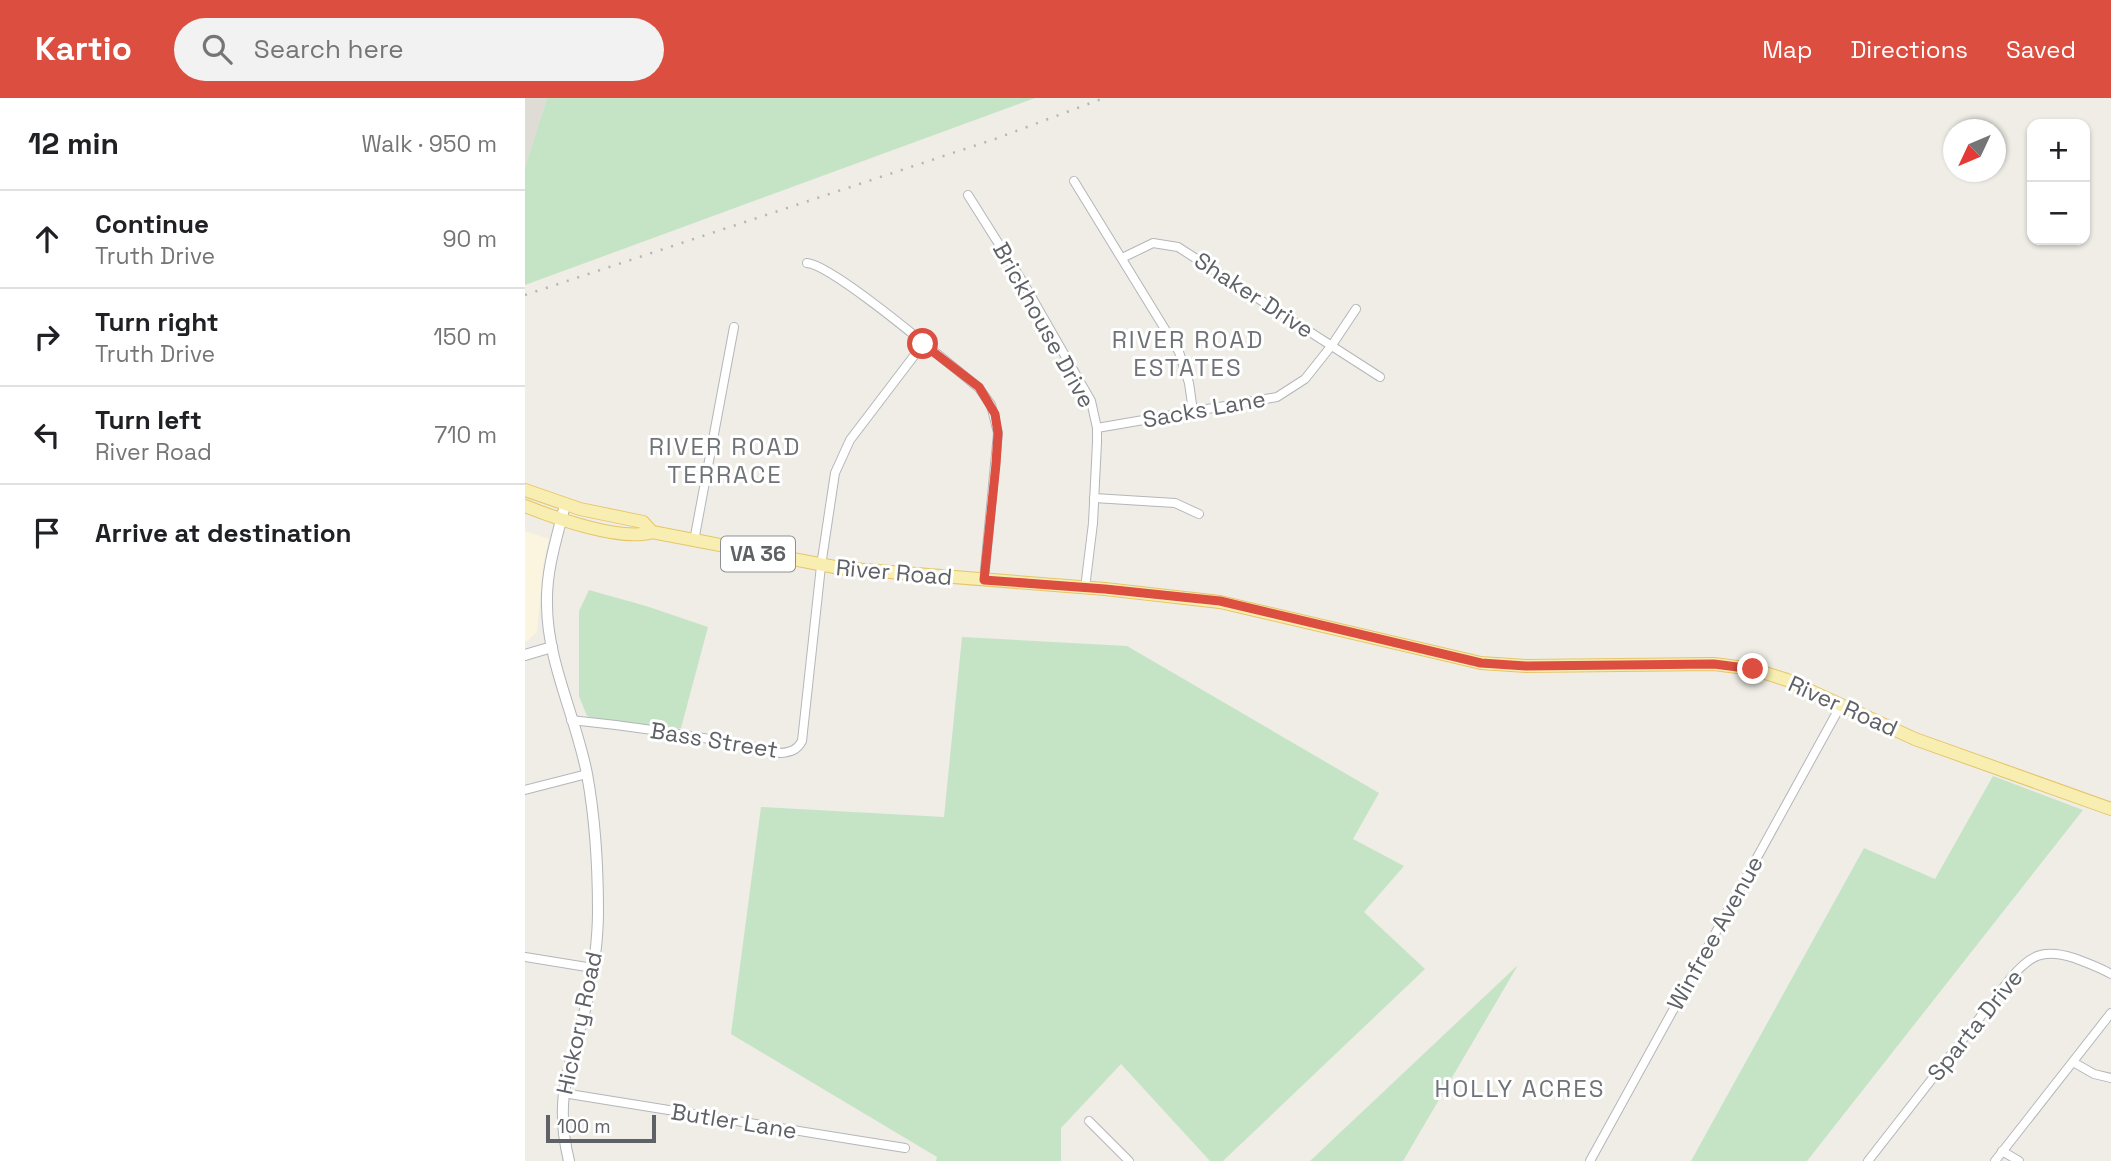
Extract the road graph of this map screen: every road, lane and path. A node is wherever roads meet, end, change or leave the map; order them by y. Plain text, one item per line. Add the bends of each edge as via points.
1 (1074, 181) dead end
2 (968, 194) dead end
3 (1122, 258) junction
4 (807, 263) dead end
5 (1356, 309) dead end
6 (734, 327) dead end
7 (923, 344) junction
8 (1332, 345) junction
9 (1380, 377) dead end
10 (1193, 411) junction
11 (1097, 428) junction
12 (525, 490) edge
13 (1094, 498) junction
14 (565, 505) junction
15 (525, 506) edge
16 (1199, 514) dead end
17 (561, 520) junction
18 (652, 532) junction
19 (694, 541) junction
20 (821, 566) junction
21 (984, 580) junction
22 (1085, 587) junction
23 (552, 647) junction
24 (525, 655) edge
25 (1841, 705) junction
26 (571, 720) junction
27 (587, 774) junction
28 (525, 790) edge
29 (2111, 809) edge
30 (525, 957) edge
31 (593, 968) junction
32 (2111, 974) edge
33 (2111, 1013) edge
34 (2073, 1062) junction
35 (2111, 1078) edge
36 (563, 1093) junction
37 (1089, 1121) dead end
38 (905, 1148) dead end
39 (2002, 1151) junction
40 (569, 1161) edge
41 (1129, 1161) edge
42 (1590, 1161) edge
43 (1868, 1161) edge
44 (1995, 1161) edge
45 (2019, 1161) edge

1 - 3 street
2 - 11 street, Brickhouse Drive via 1085,388
3 - 8 street, Shaker Drive via 1153,243 1178,247
3 - 10 street via 1179,352
4 - 7 street via 821,266
5 - 8 street, Sacks Lane
6 - 19 street
7 - 20 street via 839,460
7 - 21 street via 979,387 995,414 996,464
8 - 9 street, Shaker Drive
8 - 10 street, Sacks Lane via 1304,379 1277,397
10 - 11 street, Sacks Lane
11 - 13 street, Brickhouse Drive
12 - 14 main road, River Road / VA 36
13 - 16 street via 1175,503
13 - 22 street, Brickhouse Drive
14 - 17 main road
14 - 18 main road, River Road / VA 36 via 643,522
15 - 17 main road, River Road / VA 36
17 - 18 main road, River Road / VA 36 via 640,536
17 - 23 main road via 547,593
18 - 19 main road, River Road / VA 36
19 - 20 main road, River Road / VA 36
20 - 21 main road, River Road / VA 36
20 - 26 street, Bass Street via 804,729 795,750 781,753
21 - 22 main road, River Road / VA 36
22 - 25 main road, River Road / VA 36 via 1220,601 1481,663 1734,666 1779,677
23 - 24 main road
23 - 26 main road, Hickory Road
25 - 29 main road, River Road / VA 36 via 1915,739
25 - 42 street, Winfree Avenue
26 - 27 main road, Hickory Road
27 - 28 street
27 - 31 main road, Hickory Road via 597,878
30 - 31 street
31 - 36 main road, Hickory Road
32 - 43 street, Sparta Drive via 2058,953 2029,960
33 - 34 street
34 - 35 street
34 - 39 street
36 - 38 street, Butler Lane
36 - 40 main road, Hickory Road
37 - 41 street
39 - 44 street
39 - 45 street

